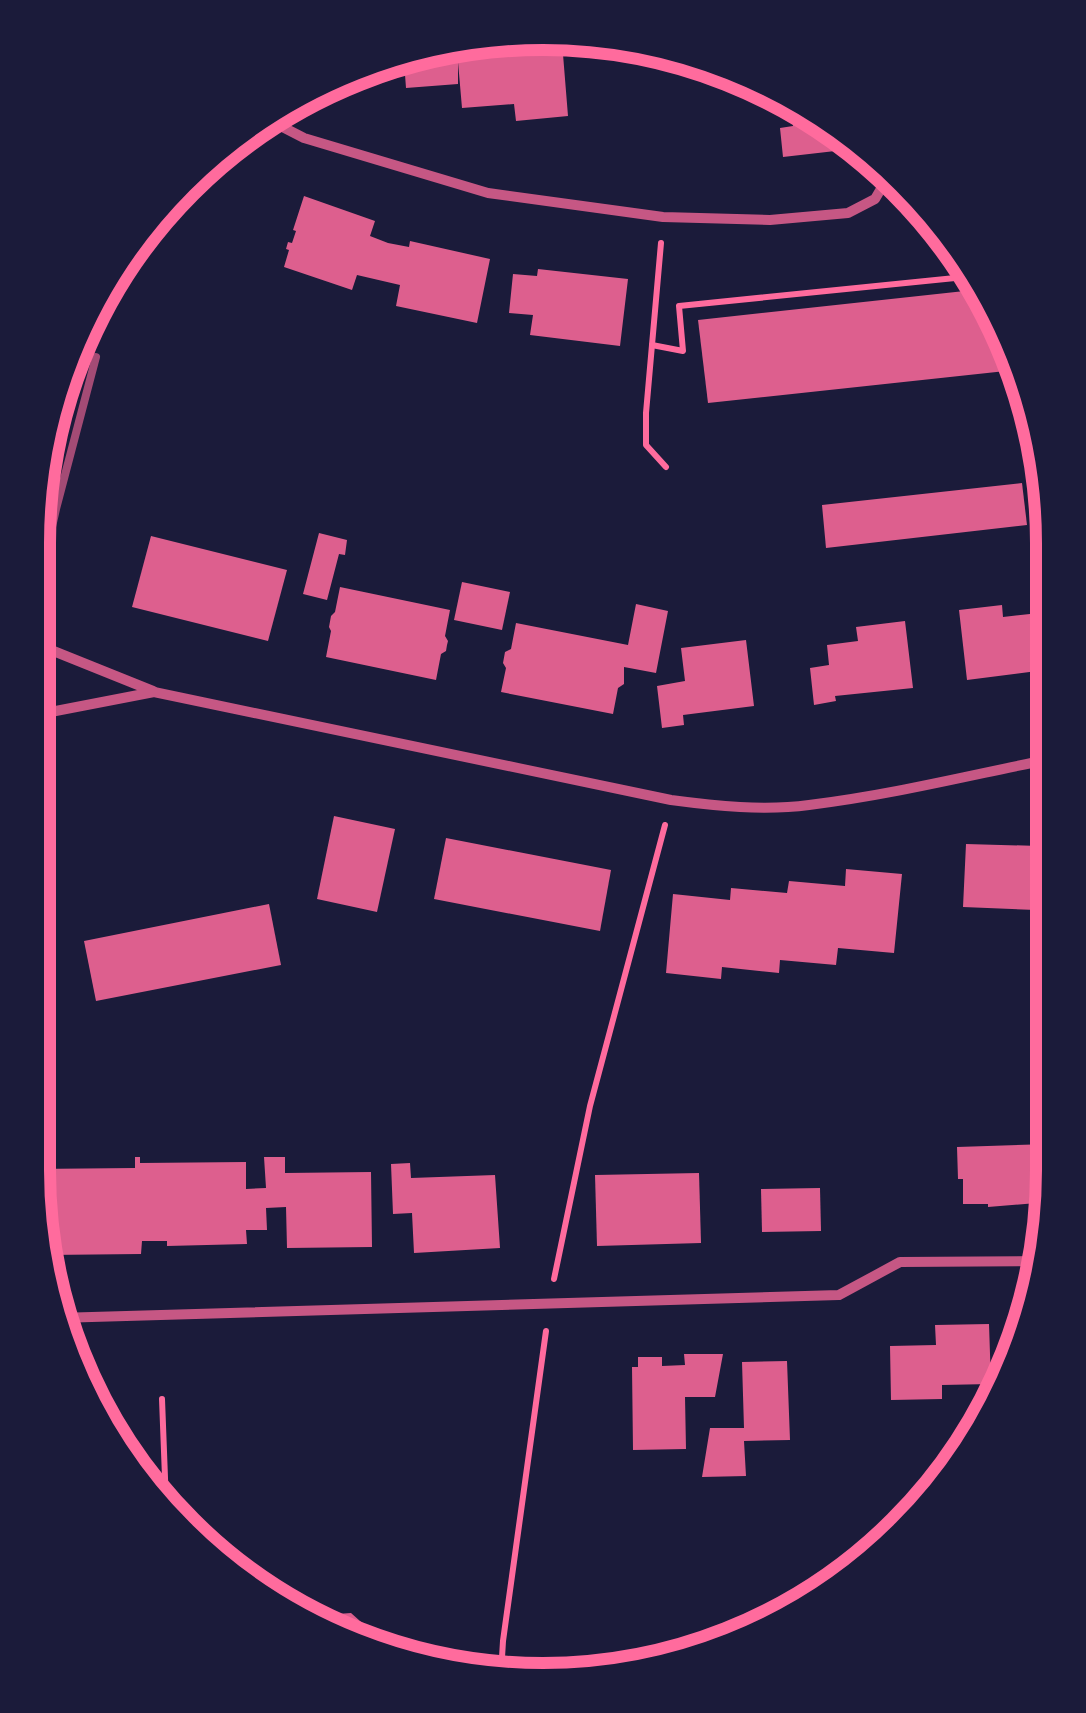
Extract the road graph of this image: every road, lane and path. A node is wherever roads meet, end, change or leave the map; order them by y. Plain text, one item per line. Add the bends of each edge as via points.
1 (280, 126) edge
2 (883, 186) edge
3 (661, 247) dead end
4 (958, 278) edge
5 (652, 345) junction
6 (666, 467) dead end
7 (50, 650) edge
8 (154, 692) junction
9 (50, 712) edge
10 (1036, 762) edge
11 (671, 800) junction
12 (1028, 1260) edge
13 (550, 1302) junction
14 (73, 1317) edge
15 (162, 1399) dead end
16 (165, 1487) edge
17 (502, 1661) edge

1 - 2 street via 488,193 664,217 770,220 848,213 875,199
3 - 5 path
4 - 5 path via 679,306 684,351
5 - 6 path via 646,444
7 - 8 street
8 - 9 street
8 - 11 street
10 - 11 street via 806,806
11 - 13 path via 590,1106
12 - 13 street via 900,1262 839,1295
13 - 14 street
13 - 17 path
15 - 16 path

